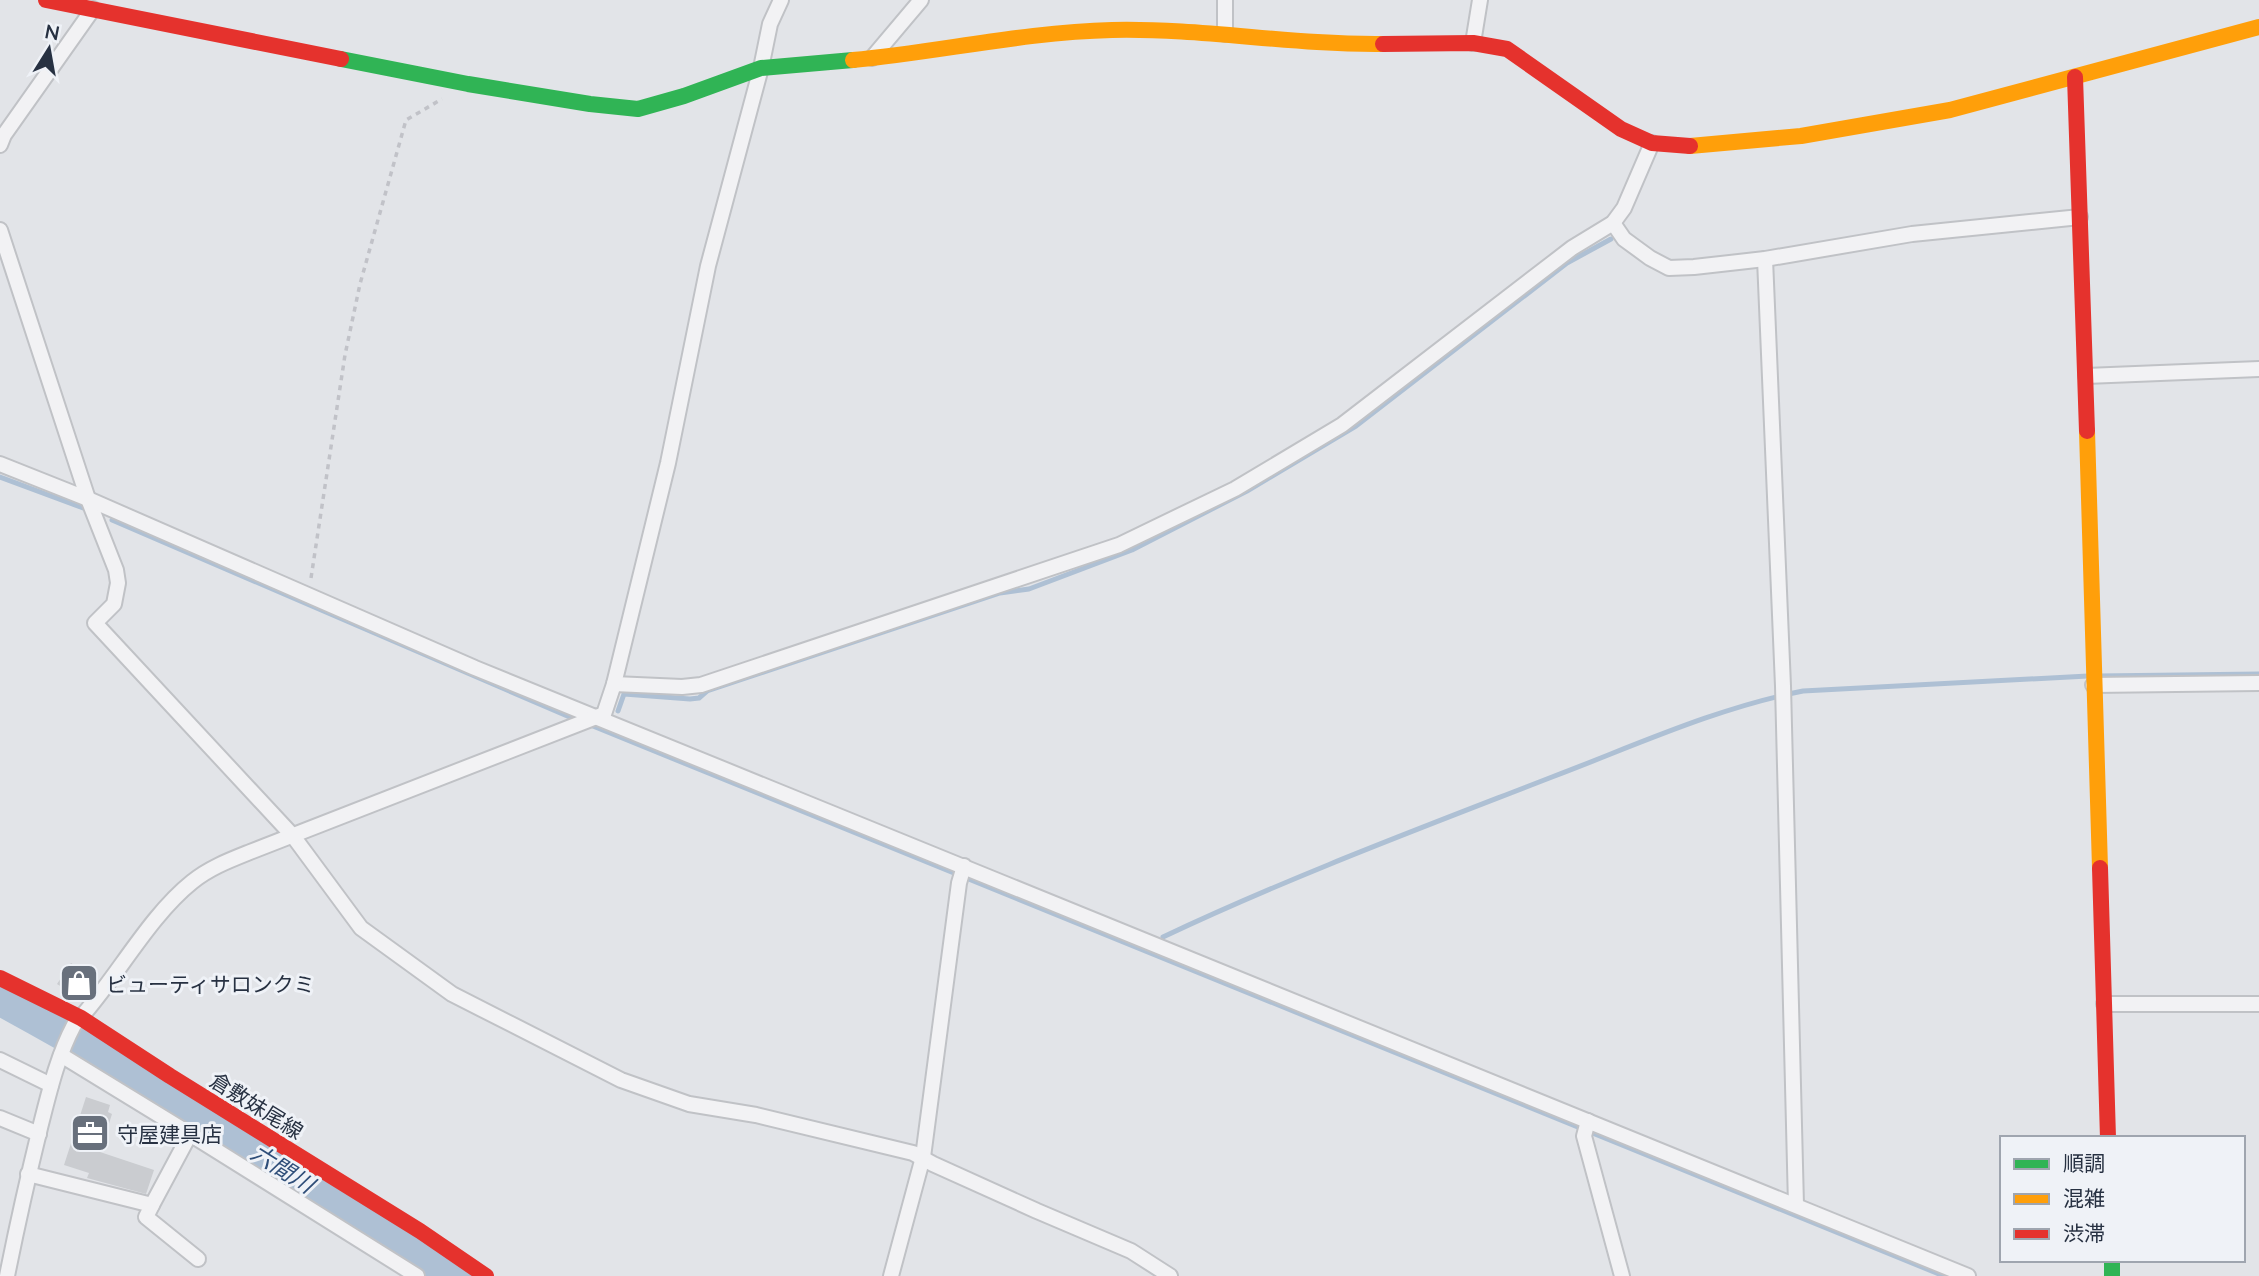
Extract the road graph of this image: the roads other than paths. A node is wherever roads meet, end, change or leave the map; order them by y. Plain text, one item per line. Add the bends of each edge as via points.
1 (46, 0) edge
2 (780, 0) edge
3 (921, 0) edge
4 (1225, 0) edge
5 (1480, 0) edge
6 (93, 9) junction
7 (2259, 27) edge
8 (1225, 34) junction
9 (1473, 43) junction
10 (872, 58) junction
11 (761, 68) junction
12 (2075, 77) junction
13 (1652, 143) junction
14 (0, 145) edge
15 (2080, 217) junction
16 (1613, 223) junction
17 (0, 230) edge
18 (1765, 259) junction
19 (2259, 369) edge
20 (2087, 376) junction
21 (0, 464) edge
22 (89, 499) junction
23 (2093, 679) junction
24 (2259, 683) edge
25 (614, 684) junction
26 (594, 719) junction
27 (293, 836) junction
28 (962, 874) junction
29 (0, 978) edge
30 (2105, 1004) junction
31 (2259, 1004) edge
32 (77, 1022) junction
33 (63, 1049) junction
34 (0, 1060) edge
35 (51, 1085) junction
36 (0, 1118) edge
37 (1586, 1128) junction
38 (39, 1134) junction
39 (190, 1134) junction
40 (2108, 1136) edge
41 (923, 1157) junction
42 (29, 1174) junction
43 (152, 1205) junction
44 (1796, 1205) junction
45 (198, 1259) dead end
46 (7, 1276) edge
47 (417, 1276) edge
48 (486, 1276) edge
49 (891, 1276) edge
50 (1170, 1276) edge
51 (1622, 1276) edge
52 (1968, 1276) edge

1 - 6 street
2 - 11 street
3 - 10 street
4 - 8 street
5 - 9 street
6 - 11 street via 468,84 638,109
6 - 14 street
7 - 12 street
8 - 9 street via 1368,44
8 - 10 street via 1112,30 1030,36
9 - 13 street via 1507,49 1621,129
10 - 11 street
11 - 25 street via 708,266
12 - 13 street via 1950,110 1801,136 1700,145
12 - 15 street
13 - 16 street
15 - 18 street via 1912,234
15 - 20 street
16 - 18 street via 1624,239 1669,268
16 - 25 street via 1572,248 1342,425 1235,489 1119,545 701,685
17 - 22 street
18 - 44 street via 1783,693
19 - 20 street
20 - 23 street
21 - 22 street
22 - 26 street
22 - 27 street via 118,583 114,604 95,623
23 - 24 street
23 - 30 street
25 - 26 street via 604,713
26 - 27 street
26 - 28 street
27 - 32 street via 221,864 192,882 166,908
27 - 41 street via 361,928 452,994 621,1080 689,1104 757,1115
28 - 37 street
28 - 41 street
29 - 32 street, 倉敷妹尾線
30 - 31 street
30 - 40 street
32 - 33 street
32 - 48 street, 倉敷妹尾線 via 421,1231
33 - 35 street
33 - 39 street
34 - 35 street
35 - 38 street
36 - 38 street
37 - 44 street
37 - 51 street
38 - 42 street
39 - 43 street
39 - 47 street
41 - 49 street
41 - 50 street via 1131,1251
42 - 43 street
42 - 46 street
43 - 45 street via 146,1217
44 - 52 street

